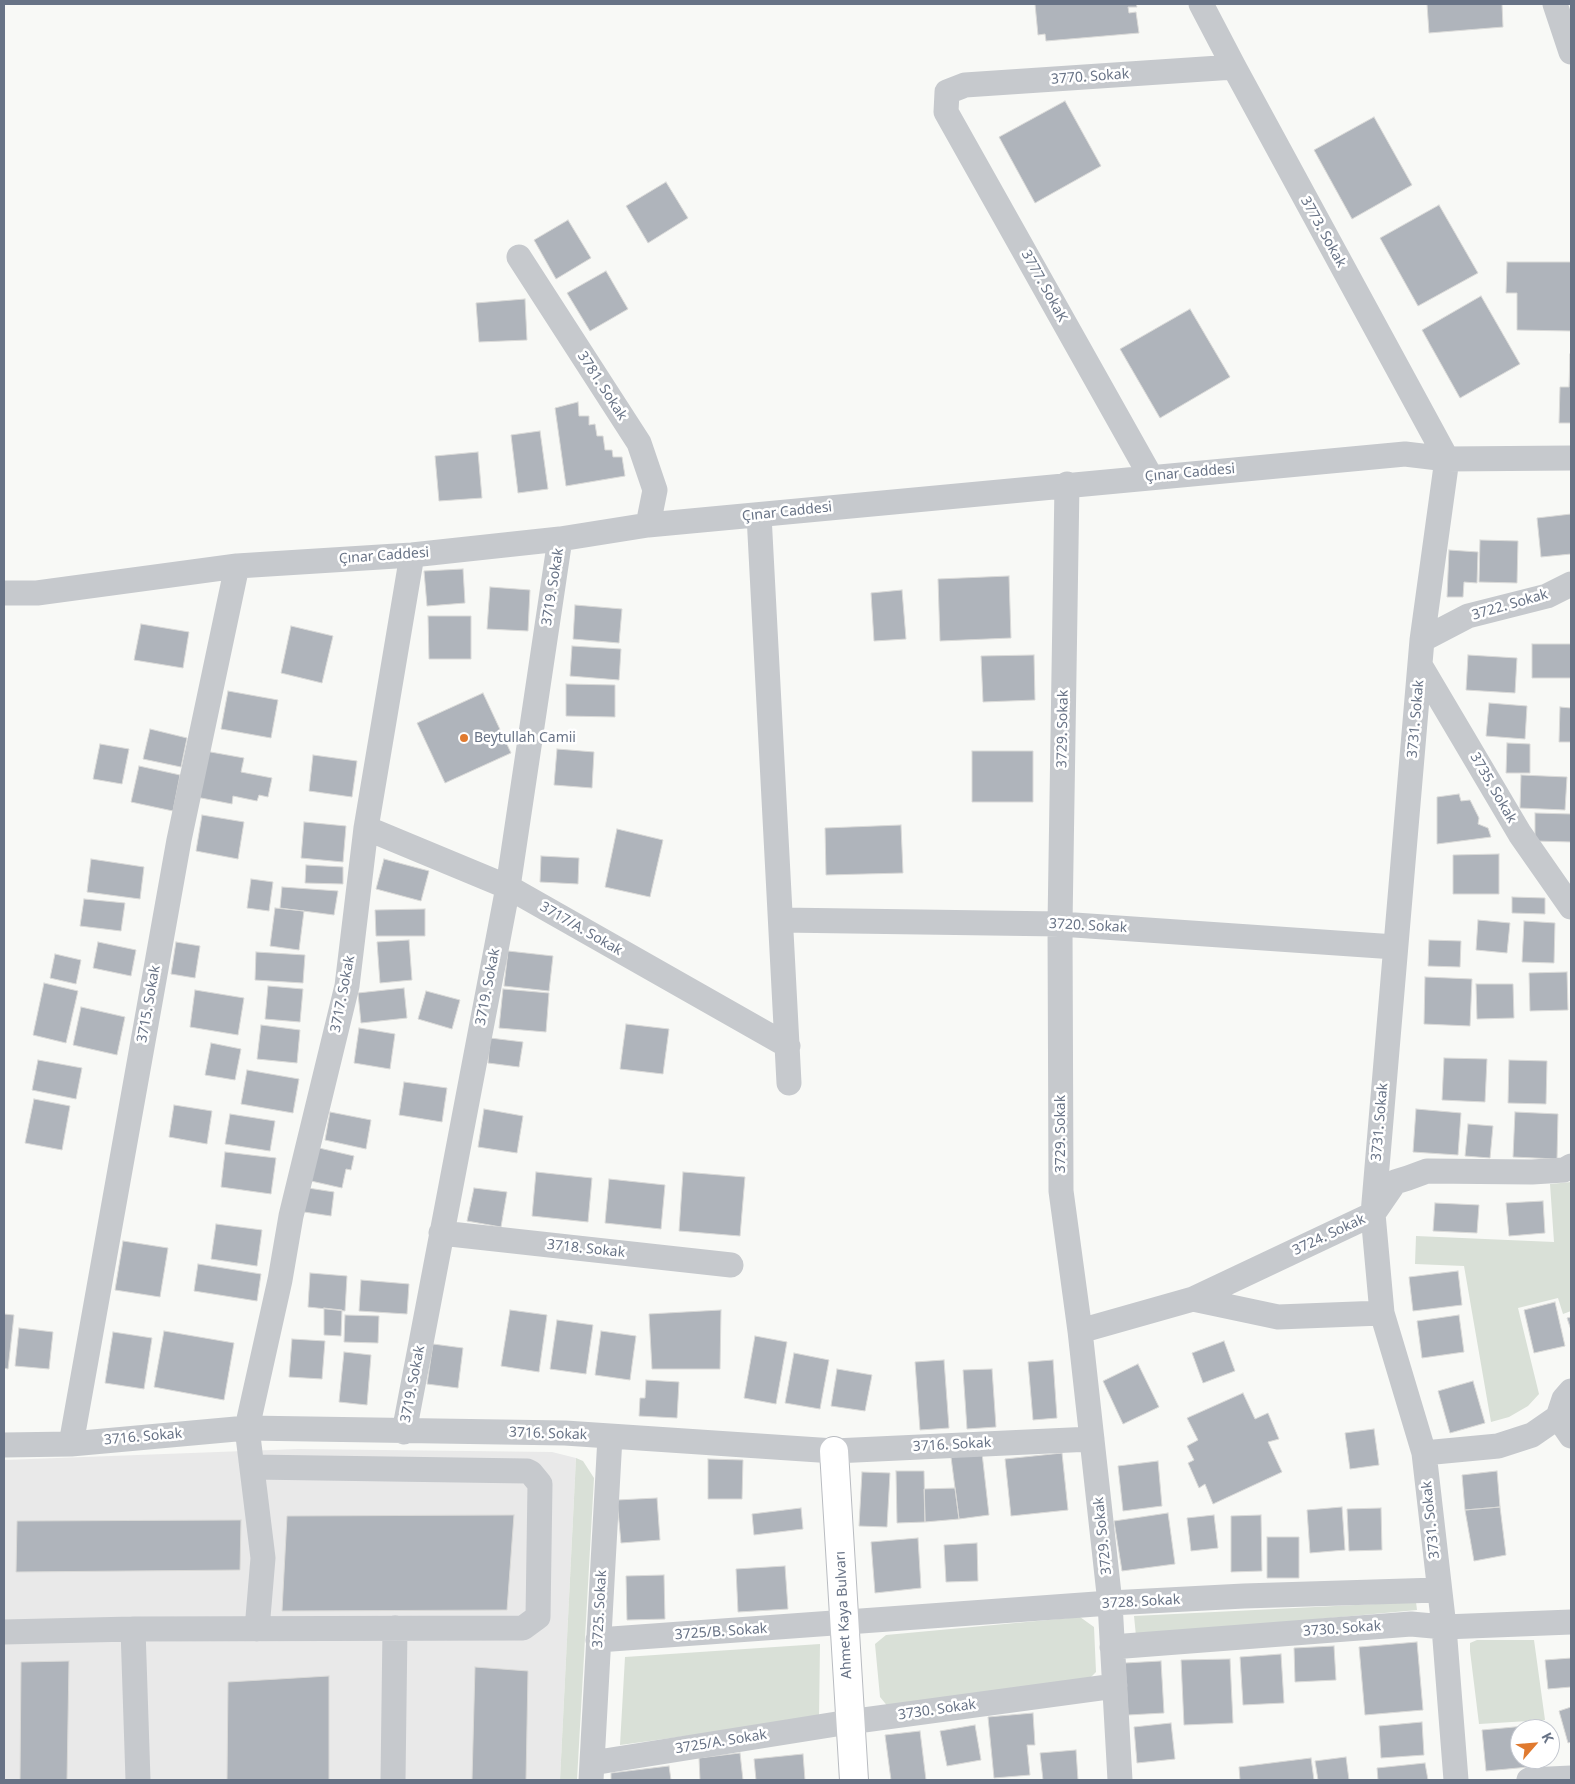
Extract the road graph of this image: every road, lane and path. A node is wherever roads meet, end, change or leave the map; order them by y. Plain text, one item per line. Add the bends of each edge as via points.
1 (1201, 4) edge
2 (1555, 4) edge
3 (1571, 52) edge
4 (1234, 68) junction
5 (947, 92) joint
6 (519, 257) dead end
7 (1571, 458) edge
8 (1447, 460) junction
9 (1151, 477) junction
10 (1067, 484) junction
11 (759, 515) junction
12 (648, 525) junction
13 (560, 540) junction
14 (412, 555) junction
15 (238, 566) junction
16 (1571, 584) edge
17 (5, 600) edge
18 (1422, 640) junction
19 (1420, 665) junction
20 (366, 828) junction
21 (508, 887) junction
22 (1571, 907) edge
23 (781, 920) junction
24 (1060, 924) junction
25 (1396, 948) junction
26 (788, 1046) junction
27 (789, 1083) dead end
28 (1571, 1166) edge
29 (1373, 1214) junction
30 (441, 1233) junction
31 (731, 1265) dead end
32 (1193, 1299) junction
33 (1382, 1313) junction
34 (1080, 1331) junction
35 (1571, 1391) edge
36 (1564, 1427) edge
37 (247, 1428) junction
38 (404, 1432) junction
39 (610, 1437) junction
40 (1092, 1439) junction
41 (72, 1444) junction
42 (4, 1445) edge
43 (834, 1451) junction
44 (1424, 1453) junction
45 (252, 1467) junction
46 (1438, 1590) junction
47 (1110, 1603) junction
48 (1571, 1622) edge
49 (844, 1623) junction
50 (1444, 1627) junction
51 (395, 1628) junction
52 (133, 1629) junction
53 (257, 1629) junction
54 (4, 1632) edge
55 (598, 1640) junction
56 (1112, 1647) junction
57 (1114, 1686) junction
58 (849, 1722) junction
59 (592, 1771) edge
60 (1571, 1778) edge
61 (138, 1780) edge
62 (393, 1780) edge
63 (854, 1780) edge
64 (1120, 1780) edge
65 (1456, 1780) edge
66 (1529, 1780) edge

1 - 4 street, 3773. Sokak
2 - 3 street
4 - 5 street, 3770. Sokak via 965,85
4 - 8 street, 3773. Sokak
5 - 9 street, 3777. SokaK via 946,112
6 - 12 street, 3781. Sokak via 639,443 655,490
7 - 8 street, Çınar Caddesi
8 - 9 street, Çınar Caddesi via 1406,454
8 - 18 street, 3731. Sokak
9 - 10 street, Çınar Caddesi
10 - 11 street, Çınar Caddesi
10 - 24 street, 3729. Sokak
11 - 12 street, Çınar Caddesi
11 - 23 street
12 - 13 street, Çınar Caddesi
13 - 14 street, Çınar Caddesi
13 - 21 street, 3719. Sokak
14 - 15 street, Çınar Caddesi
14 - 20 street, 3717. Sokak
15 - 17 street, Çınar Caddesi
15 - 41 street, 3715. Sokak via 179,840
16 - 18 street, 3722. Sokak via 1547,596 1468,616
18 - 19 street, 3731. Sokak
19 - 22 street, 3735. Sokak via 1520,834
19 - 25 street, 3731. Sokak
20 - 21 street, 3717/A. Sokak
20 - 37 street, 3717. Sokak via 347,986 291,1216
21 - 26 street, 3717/A. Sokak
21 - 30 street, 3719. Sokak
23 - 24 street, 3720. Sokak
23 - 26 street
24 - 25 street, 3720. Sokak
24 - 34 street, 3729. Sokak via 1061,1191
25 - 29 street, 3731. Sokak
26 - 27 street
28 - 29 street, 3724. Sokak via 1564,1170 1532,1172 1427,1171 1395,1182
29 - 32 street, 3724. Sokak
29 - 33 street, 3731. Sokak
30 - 31 street, 3718. Sokak
30 - 38 street, 3719. Sokak
32 - 33 street via 1278,1317
32 - 34 street, 3724. Sokak
33 - 44 street, 3731. Sokak
34 - 40 street, 3729. Sokak
35 - 36 street via 1564,1399
36 - 44 street via 1498,1446
37 - 38 street, 3716. Sokak
37 - 41 street, 3716. Sokak
37 - 45 street, 3717. Sokak
38 - 39 street, 3716. Sokak via 565,1433
39 - 43 street, 3716. Sokak
39 - 55 street, 3725. Sokak
40 - 43 street, 3716. Sokak
40 - 47 street, 3729. Sokak
41 - 42 street, 3716. Sokak
43 - 49 main road, Ahmet Kaya Bulvarı
44 - 46 street, 3731. Sokak
45 - 51 street via 526,1471 535,1476 540,1484 536,1620 523,1628
45 - 53 street, 3717. Sokak via 263,1558
46 - 47 street, 3728. Sokak
46 - 50 street, 3731. Sokak
47 - 49 street, 3728. Sokak
47 - 56 street, 3729. Sokak
48 - 50 street, 3730. Sokak
49 - 55 street, 3725/B. Sokak
49 - 58 main road, Ahmet Kaya Bulvarı
50 - 56 street, 3730. Sokak via 1411,1624
50 - 65 street, 3731. Sokak
51 - 53 street
51 - 62 street
52 - 53 street
52 - 54 street
52 - 61 street
55 - 59 street, 3725. Sokak
56 - 57 street, 3729. Sokak
57 - 58 street, 3730. Sokak
57 - 64 street, 3729. Sokak
58 - 59 street, 3725/A. Sokak
58 - 63 main road, Ahmet Kaya Bulvarı
60 - 66 street

